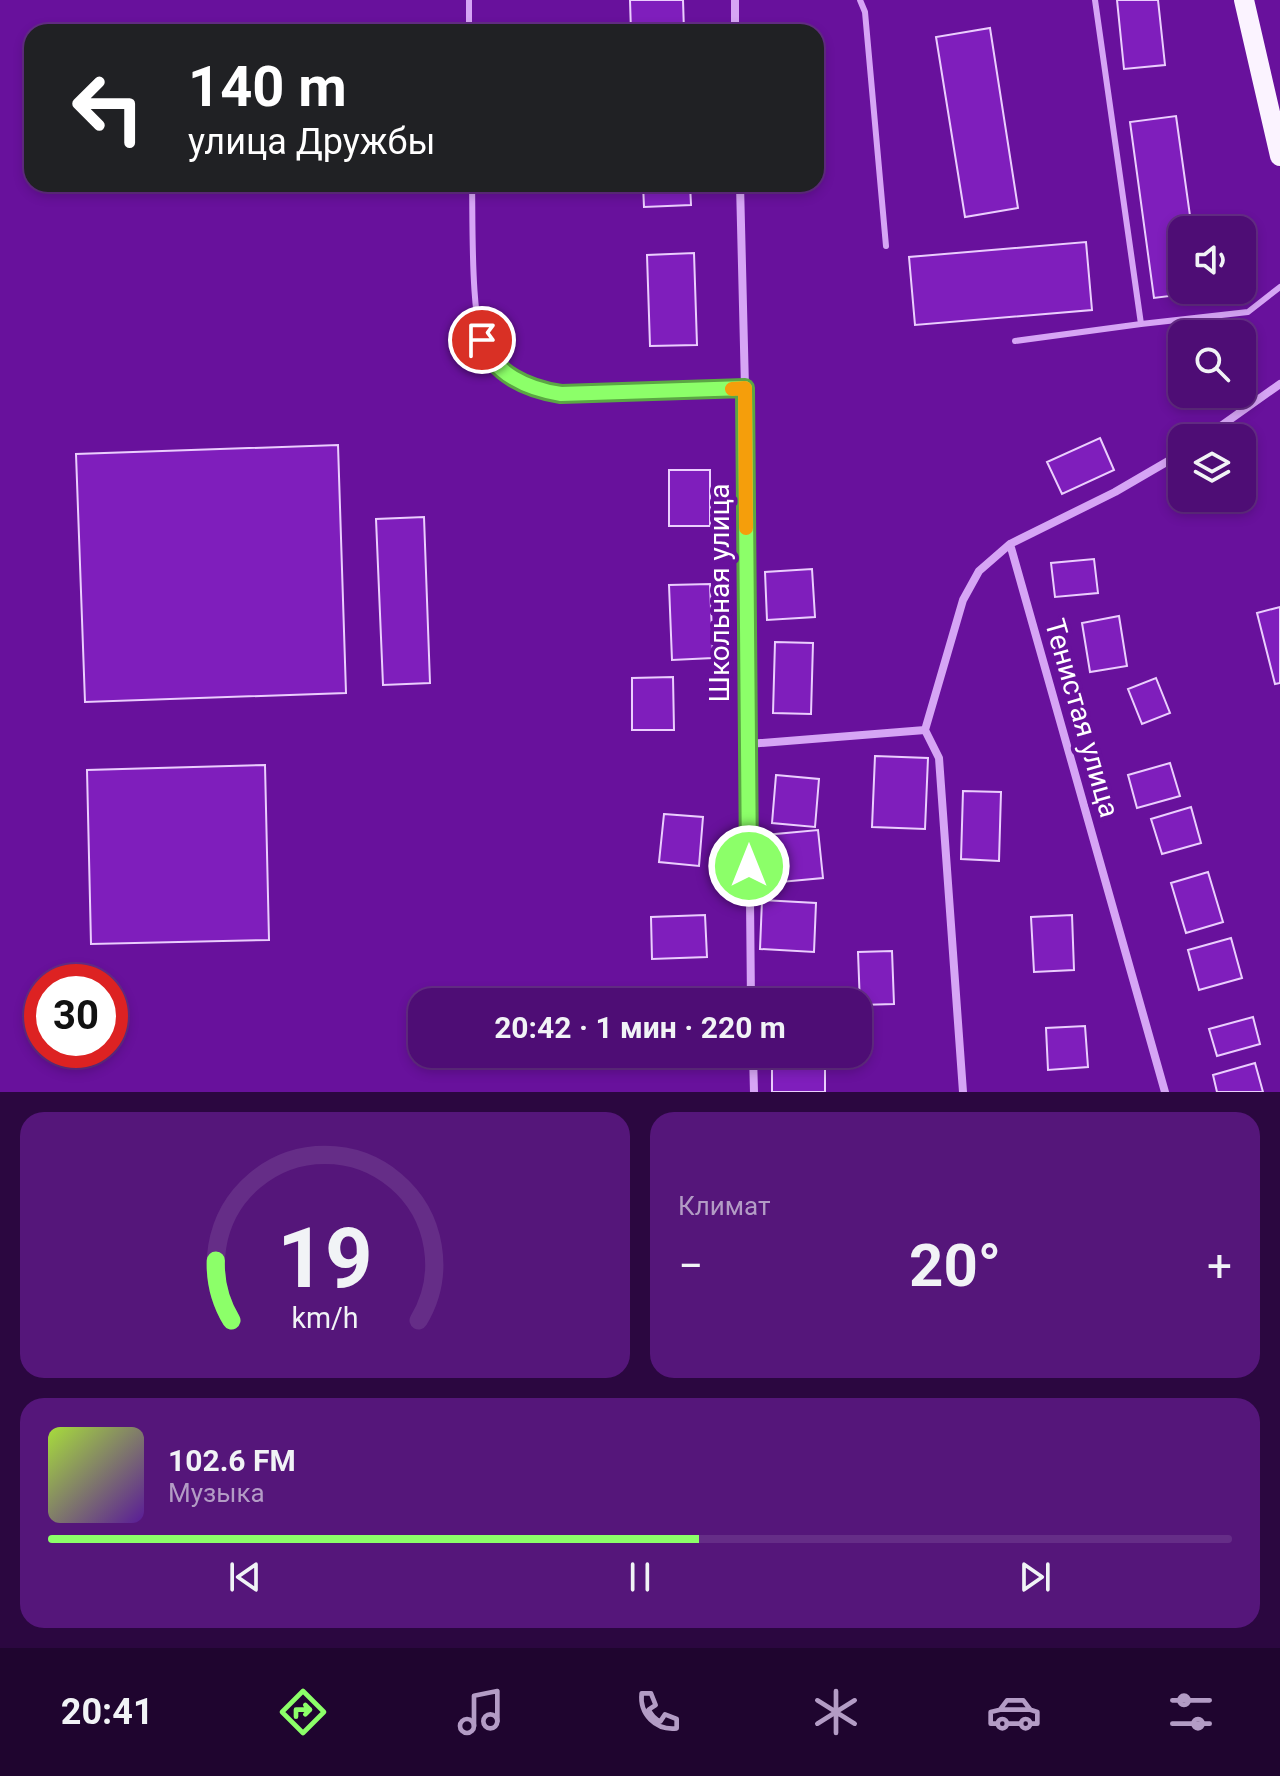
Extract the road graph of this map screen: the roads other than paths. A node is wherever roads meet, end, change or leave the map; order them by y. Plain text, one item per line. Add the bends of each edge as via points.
1 (469, 0) edge
2 (735, 0) edge
3 (860, 0) edge
4 (1095, 0) edge
5 (1244, 0) edge
6 (469, 24) edge
7 (735, 24) edge
8 (1280, 156) edge
9 (472, 192) edge
10 (740, 192) edge
11 (886, 246) dead end
12 (1280, 287) edge
13 (1141, 324) junction
14 (1015, 341) dead end
15 (1280, 384) edge
16 (745, 388) junction
17 (1224, 424) edge
18 (1168, 461) edge
19 (1010, 544) junction
20 (925, 730) junction
21 (748, 744) junction
22 (751, 988) edge
23 (753, 1068) edge
24 (754, 1092) edge
25 (963, 1092) edge
26 (1165, 1092) edge

1 - 6 lane
2 - 7 street
3 - 11 lane
4 - 13 lane
5 - 8 main road
9 - 16 lane via 477,324 487,357 507,374 537,390 561,394
10 - 16 street, Школьная улица
12 - 13 lane via 1248,312
13 - 14 lane
15 - 17 street
16 - 21 street, Школьная улица
18 - 19 street
19 - 20 street via 979,571 963,600
19 - 26 street, Тенистая улица
20 - 21 street
20 - 25 street via 939,758
21 - 22 street, Школьная улица
23 - 24 street

